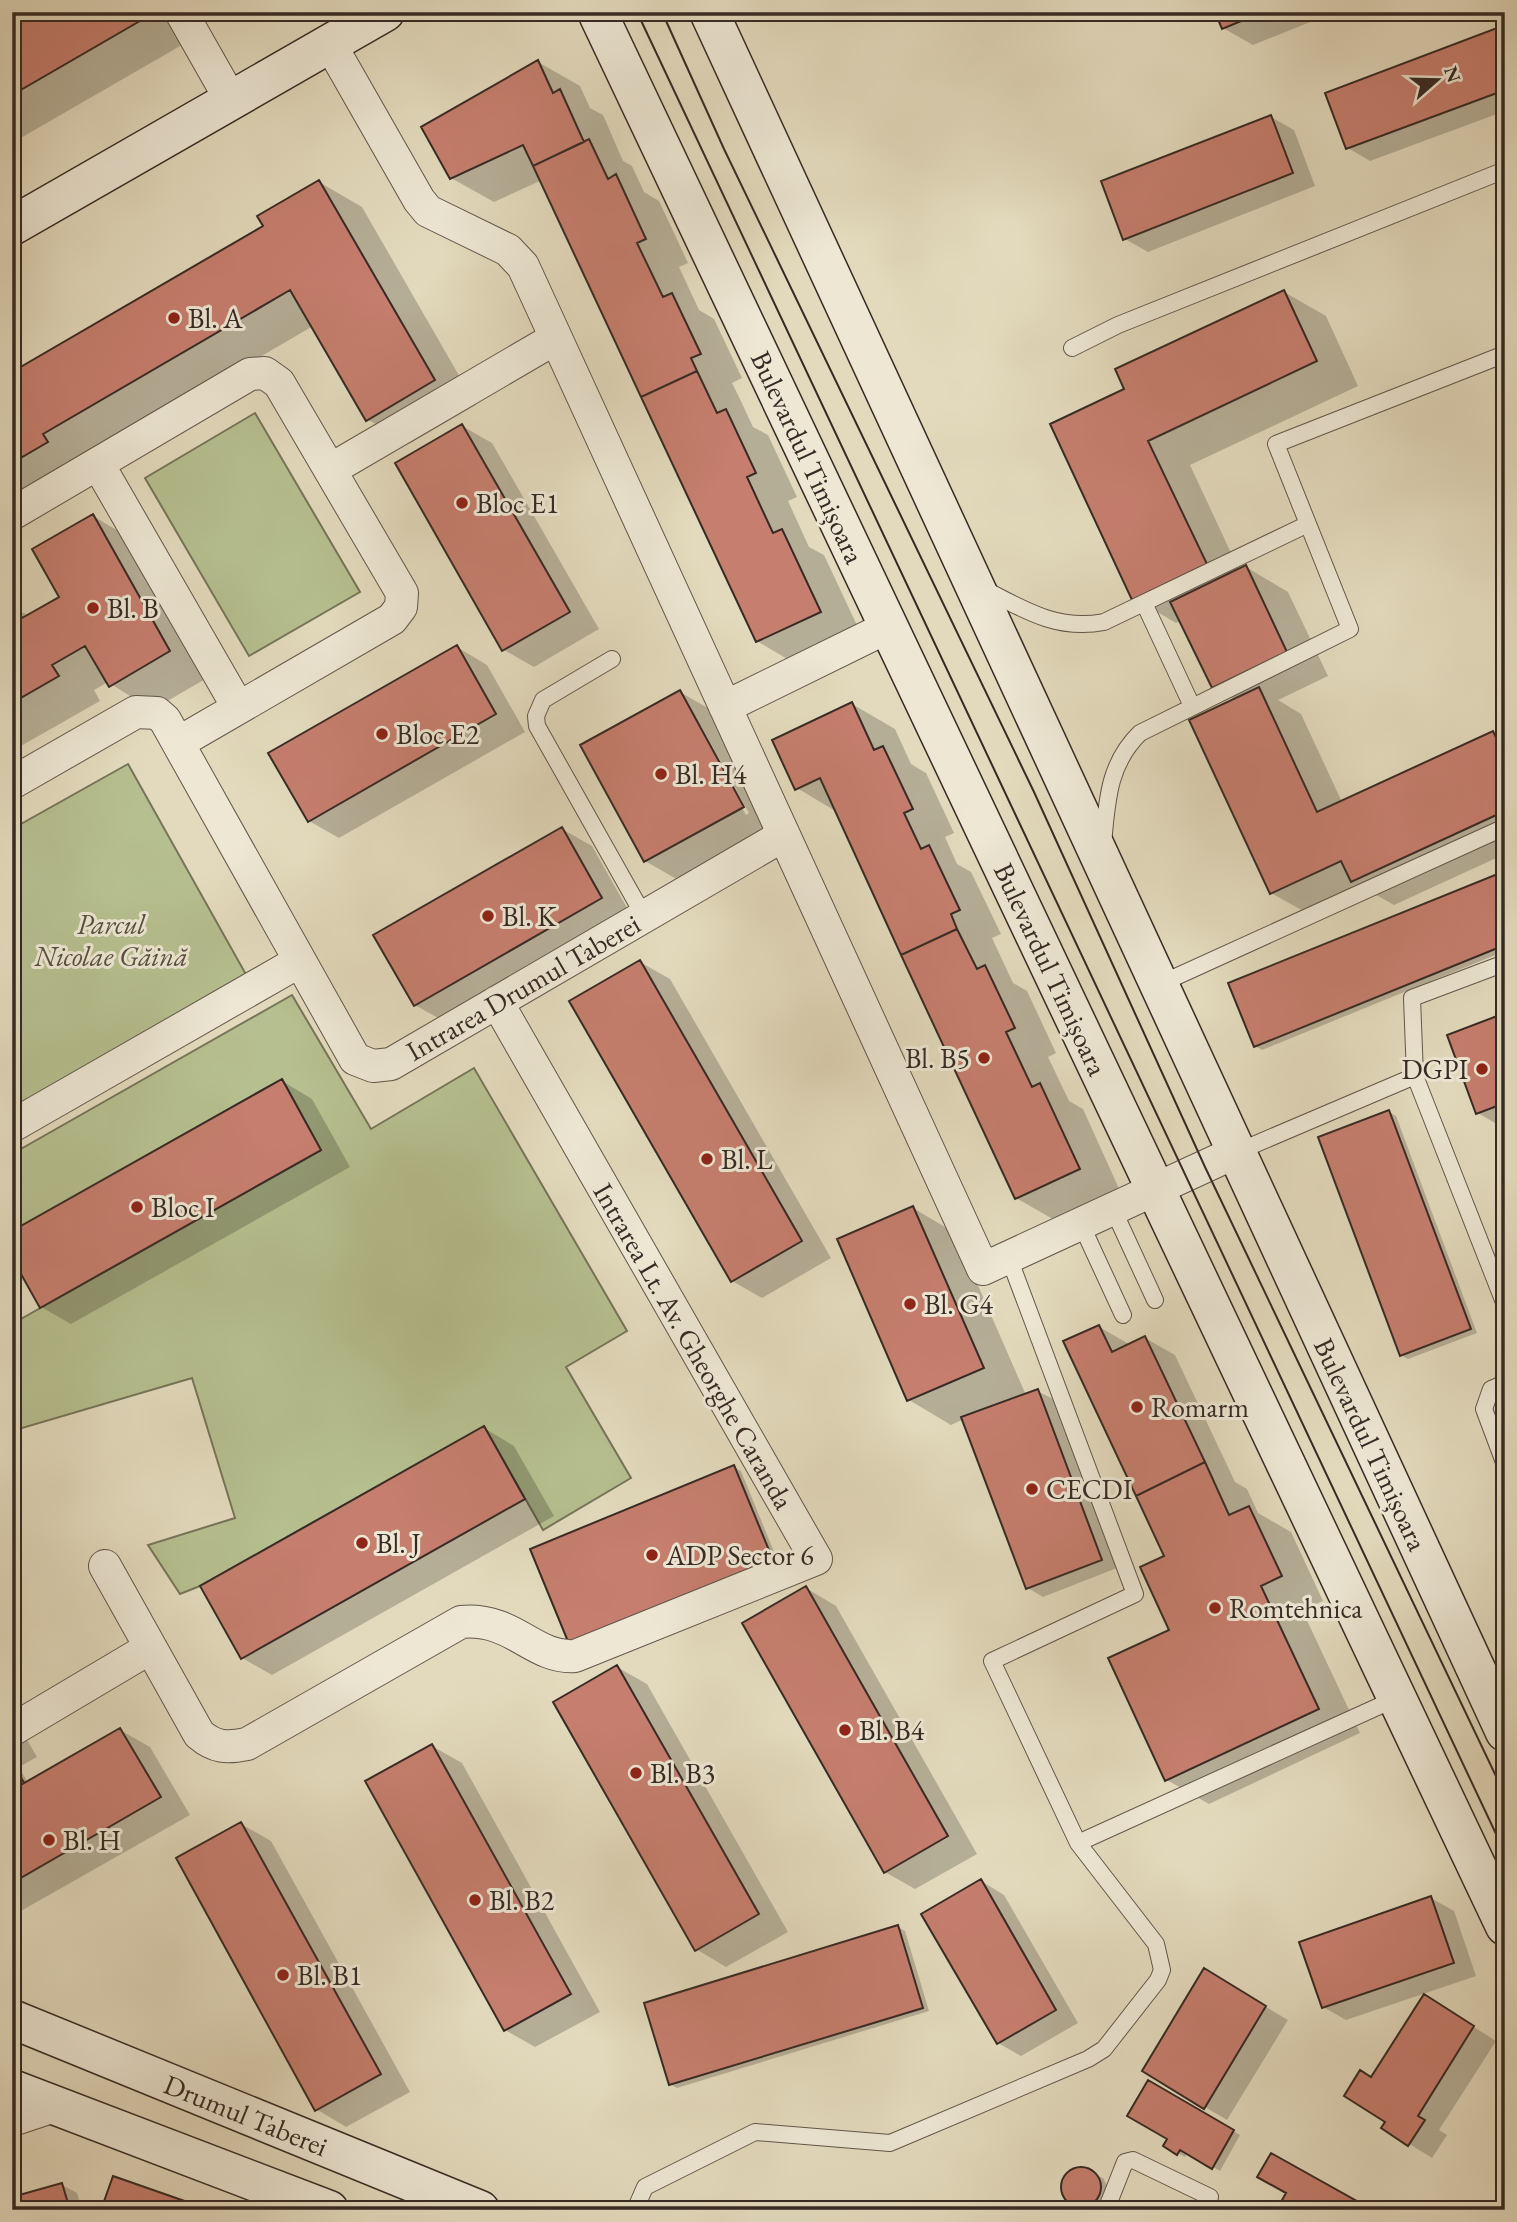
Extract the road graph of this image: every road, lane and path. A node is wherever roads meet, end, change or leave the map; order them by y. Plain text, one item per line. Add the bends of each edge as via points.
1 (181, 12) edge
2 (385, 12) edge
3 (597, 12) edge
4 (709, 12) edge
5 (330, 44) junction
6 (231, 100) junction
7 (1505, 170) edge
8 (12, 226) edge
9 (556, 338) junction
10 (1072, 348) dead end
11 (1505, 354) edge
12 (98, 464) junction
13 (330, 470) junction
14 (12, 514) edge
15 (1308, 524) junction
16 (973, 583) junction
17 (1144, 603) junction
18 (888, 627) junction
19 (612, 659) dead end
20 (1192, 706) junction
21 (238, 707) junction
22 (725, 707) junction
23 (178, 743) junction
24 (12, 783) edge
25 (1505, 827) edge
26 (784, 835) junction
27 (1101, 860) junction
28 (644, 916) junction
29 (300, 961) junction
30 (1505, 963) edge
31 (1160, 984) junction
32 (497, 1002) junction
33 (1415, 1076) junction
34 (12, 1126) edge
35 (1236, 1152) junction
36 (1156, 1190) junction
37 (1112, 1209) junction
38 (1081, 1224) junction
39 (1009, 1258) junction
40 (1155, 1300) dead end
41 (1505, 1306) edge
42 (1123, 1315) dead end
43 (1505, 1382) edge
44 (1505, 1465) edge
45 (105, 1566) dead end
46 (150, 1648) junction
47 (1397, 1699) junction
48 (16, 1719) edge
49 (1505, 1732) edge
50 (1078, 1843) junction
51 (1505, 1926) edge
52 (12, 2020) edge
53 (12, 2089) edge
54 (54, 2106) junction
55 (12, 2120) edge
56 (1210, 2197) dead end
57 (329, 2210) edge
58 (480, 2210) edge
59 (635, 2210) edge
60 (1106, 2210) edge

1 - 6 street
2 - 5 main road
3 - 18 main road, Bulevardul Timișoara
4 - 16 main road, Bulevardul Timișoara
5 - 6 main road
5 - 9 street via 418,200 440,218 517,257
6 - 8 main road
7 - 10 lane via 1118,325
9 - 13 street
9 - 22 street
11 - 15 lane via 1276,444
12 - 13 street via 250,374 265,373 279,383
12 - 14 street
12 - 21 street
13 - 21 street via 402,593 401,607 392,619
15 - 17 lane
15 - 20 lane via 1350,629
16 - 17 lane via 1034,616 1068,624 1104,622
16 - 27 main road, Bulevardul Timișoara
17 - 20 lane
18 - 22 street
18 - 36 main road, Bulevardul Timișoara
19 - 28 lane via 543,700 537,726
20 - 27 lane via 1140,733 1118,760 1110,783
21 - 23 street
22 - 26 street
23 - 24 street, Intrarea Drumul Taberei via 157,713 135,712
23 - 29 street, Intrarea Drumul Taberei
25 - 31 lane
26 - 28 street, Intrarea Drumul Taberei
26 - 39 street via 983,1269
27 - 31 main road, Bulevardul Timișoara
28 - 32 street, Intrarea Drumul Taberei
29 - 32 street, Intrarea Drumul Taberei via 355,1059 373,1066 391,1064
29 - 34 street
30 - 33 lane via 1412,998
31 - 35 main road, Bulevardul Timișoara
32 - 46 street, Intrarea Lt. Av. Gheorghe Caranda via 816,1559 575,1656 552,1654 499,1624 461,1622 247,1744 229,1748 210,1744 199,1734
33 - 35 lane
33 - 41 lane
35 - 36 street
35 - 49 main road, Bulevardul Timișoara
36 - 37 street
36 - 47 main road, Bulevardul Timișoara
37 - 38 street
37 - 40 lane
38 - 39 street
38 - 42 lane
39 - 50 lane via 1135,1594 992,1661
43 - 44 lane via 1491,1390 1484,1409
45 - 46 street, Intrarea Lt. Av. Gheorghe Caranda
46 - 48 street
47 - 50 lane
47 - 51 main road, Bulevardul Timișoara
50 - 59 lane via 1161,1956 1158,1980 1104,2049 890,2143 755,2132 645,2187
52 - 58 main road, Drumul Taberei
53 - 54 main road, Drumul Taberei
54 - 55 street
54 - 57 main road, Drumul Taberei
56 - 60 lane via 1133,2160 1125,2161

